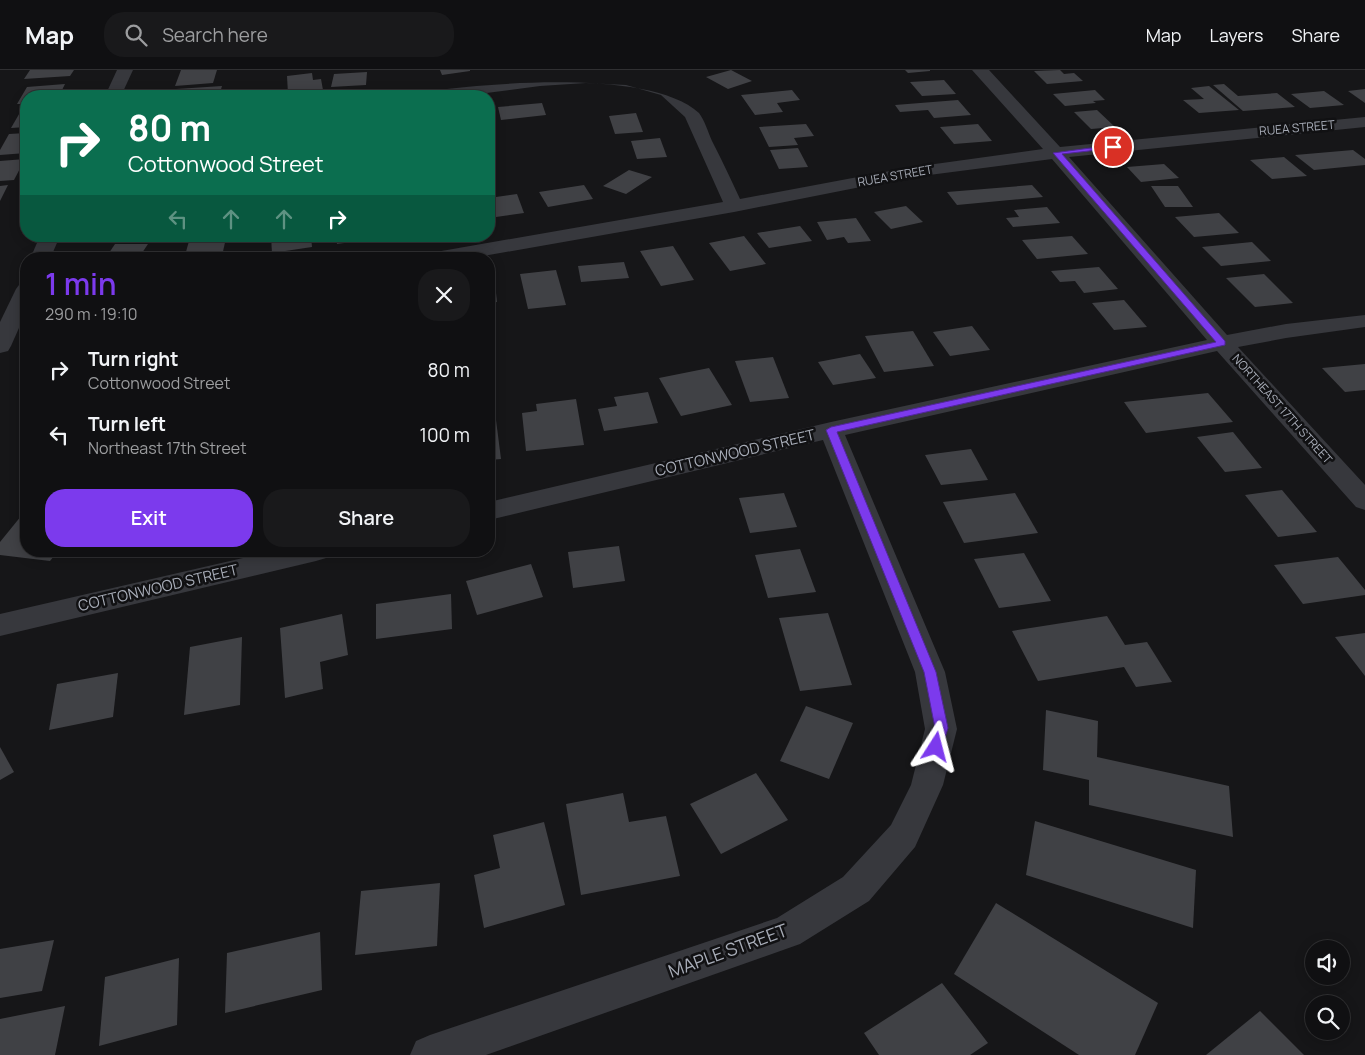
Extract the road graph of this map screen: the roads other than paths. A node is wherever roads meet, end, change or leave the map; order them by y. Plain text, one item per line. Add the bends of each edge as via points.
1 (125, 70) edge
2 (980, 70) edge
3 (116, 90) edge
4 (482, 90) edge
5 (1365, 122) edge
6 (1056, 153) junction
7 (734, 206) junction
8 (470, 252) edge
9 (20, 312) edge
10 (1365, 321) edge
11 (1222, 343) junction
12 (0, 346) edge
13 (831, 430) junction
14 (1365, 501) edge
15 (495, 510) edge
16 (290, 557) edge
17 (0, 625) edge
18 (430, 1055) edge

1 - 3 street
2 - 6 street, NORTHEAST 17TH STREET
4 - 7 street via 586,78 627,80 667,92 692,115
5 - 6 street, RUEA STREET
6 - 7 street, RUEA STREET via 906,173
6 - 11 street, NORTHEAST 17TH STREET
7 - 8 street, RUEA STREET
9 - 12 street
10 - 11 street, COTTONWOOD STREET
11 - 13 street, COTTONWOOD STREET
11 - 14 street, NORTHEAST 17TH STREET
13 - 15 street, COTTONWOOD STREET
13 - 18 street, MAPLE STREET via 930,672 941,728 927,785 903,836 856,888 787,932
16 - 17 street, COTTONWOOD STREET

